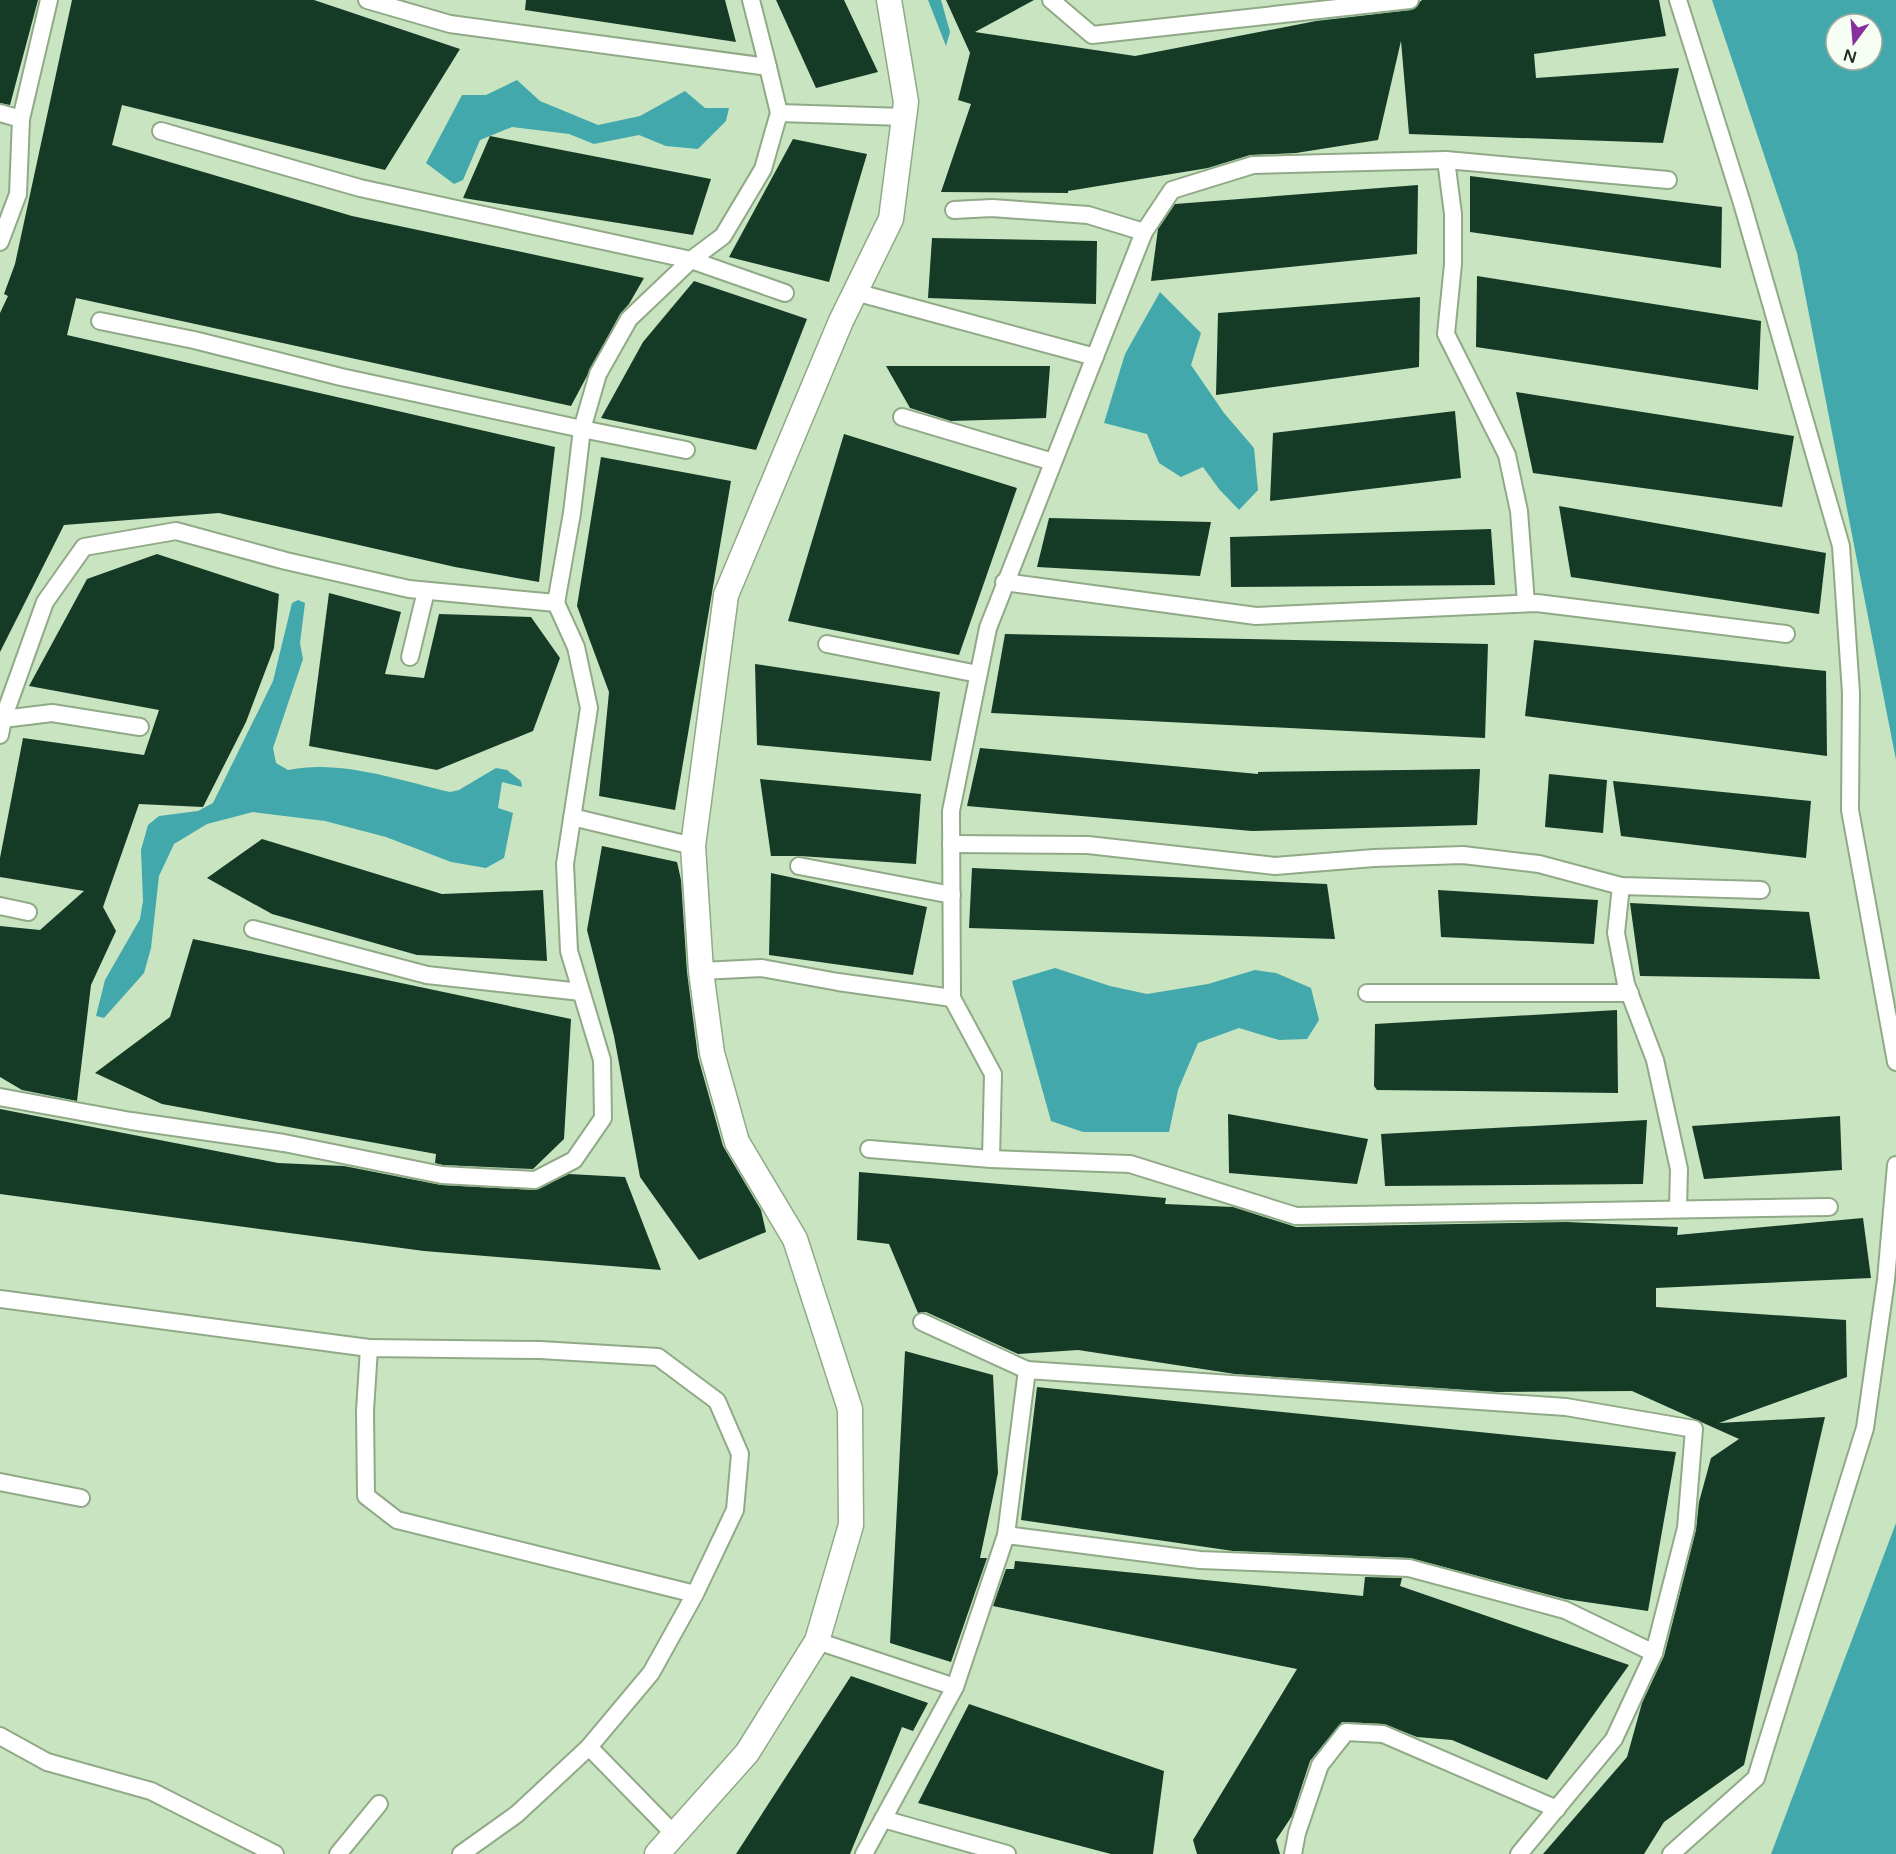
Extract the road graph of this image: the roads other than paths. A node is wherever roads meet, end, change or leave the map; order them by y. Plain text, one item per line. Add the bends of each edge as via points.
1 (49, 0) edge
2 (367, 0) edge
3 (751, 0) edge
4 (889, 0) edge
5 (1051, 0) edge
6 (1410, 0) edge
7 (1678, 0) edge
8 (768, 68) junction
9 (779, 113) junction
10 (0, 114) edge
11 (904, 117) junction
12 (21, 119) junction
13 (162, 130) dead end
14 (1446, 160) junction
15 (1668, 180) dead end
16 (954, 210) dead end
17 (1144, 232) junction
18 (0, 242) edge
19 (691, 260) junction
20 (855, 292) junction
21 (785, 293) dead end
22 (100, 321) dead end
23 (1095, 357) junction
24 (902, 417) dead end
25 (582, 429) junction
26 (686, 450) dead end
27 (1053, 462) junction
28 (1004, 582) junction
29 (426, 591) junction
30 (556, 603) junction
31 (1526, 603) junction
32 (1786, 634) dead end
33 (827, 644) dead end
34 (410, 657) dead end
35 (978, 674) junction
36 (2, 727) edge
37 (140, 727) dead end
38 (572, 817) junction
39 (951, 844) junction
40 (693, 846) junction
41 (799, 866) dead end
42 (1622, 886) junction
43 (1761, 890) dead end
44 (952, 895) junction
45 (0, 906) edge
46 (28, 912) dead end
47 (253, 929) dead end
48 (701, 971) junction
49 (581, 992) junction
50 (1367, 993) dead end
51 (1629, 993) junction
52 (952, 998) junction
53 (1896, 1062) edge
54 (0, 1097) edge
55 (869, 1149) dead end
56 (992, 1159) junction
57 (1896, 1166) edge
58 (1829, 1207) dead end
59 (1678, 1209) junction
60 (0, 1299) edge
61 (922, 1322) dead end
62 (369, 1348) junction
63 (1027, 1370) junction
64 (0, 1482) edge
65 (81, 1498) dead end
66 (1006, 1535) junction
67 (695, 1594) junction
68 (818, 1641) junction
69 (1654, 1653) junction
70 (955, 1687) junction
71 (0, 1736) edge
72 (589, 1747) junction
73 (380, 1804) dead end
74 (1557, 1809) junction
75 (883, 1819) junction
76 (674, 1834) junction
77 (275, 1854) edge
78 (338, 1854) edge
79 (461, 1854) edge
80 (657, 1854) edge
81 (864, 1854) edge
82 (1007, 1854) edge
83 (1293, 1854) edge
84 (1520, 1854) edge
85 (1671, 1854) edge

1 - 12 street
2 - 8 street via 450,24
3 - 8 street
4 - 11 street via 906,102
5 - 6 street via 1092,35
7 - 53 street via 1841,546 1851,693 1850,810
8 - 9 street
9 - 11 street
9 - 19 street via 763,169 723,236
10 - 12 street
11 - 20 street via 891,219
12 - 18 street via 18,194
13 - 19 street via 360,188
14 - 15 street
14 - 17 street via 1253,165 1172,190
14 - 31 street via 1453,214 1446,334 1507,454 1519,511
16 - 17 street via 992,208 1088,215
17 - 23 street
19 - 21 street
19 - 25 street via 629,319 598,374
20 - 23 street
20 - 40 street via 726,595
22 - 25 street
23 - 27 street
24 - 27 street
25 - 26 street
25 - 30 street
27 - 28 street
28 - 31 street via 1256,616
28 - 35 street
29 - 30 street
29 - 34 street
29 - 36 street via 286,561 176,531 84,547 45,602
30 - 38 street via 576,647 590,708
31 - 32 street
33 - 35 street
35 - 39 street via 951,811
36 - 37 street via 52,713
38 - 40 street
38 - 49 street via 565,864 569,951
39 - 42 street via 1088,845 1275,866 1463,855 1539,864
39 - 44 street
40 - 48 street
41 - 44 street
42 - 43 street
42 - 51 street via 1616,933
44 - 52 street
45 - 46 street
47 - 49 street via 427,975
48 - 52 street via 762,968
48 - 68 street via 712,1053 737,1142 795,1239 850,1409 851,1525
49 - 54 street via 602,1060 603,1118 574,1160 535,1180 442,1175 284,1143
50 - 51 street
51 - 59 street via 1655,1060 1679,1169
52 - 56 street via 993,1074
55 - 56 street
56 - 59 street via 1130,1164 1296,1216
57 - 85 street via 1886,1280 1865,1428 1756,1778
58 - 59 street
60 - 62 street
61 - 63 street
62 - 67 street via 366,1496 397,1520
62 - 67 street via 540,1350 657,1357 717,1401 740,1454 735,1510
63 - 66 street
63 - 69 street via 1566,1407 1694,1429 1686,1528
64 - 65 street
66 - 69 street via 1200,1560 1410,1568 1564,1610
66 - 70 street
67 - 72 street via 651,1673
68 - 70 street
68 - 76 street via 747,1753
69 - 74 street via 1614,1739
70 - 75 street
71 - 77 street via 47,1761 150,1791
72 - 76 street
72 - 79 street via 517,1814
73 - 78 street
74 - 83 street via 1383,1734 1346,1732 1320,1764
74 - 84 street
75 - 81 street
75 - 82 street
76 - 80 street

